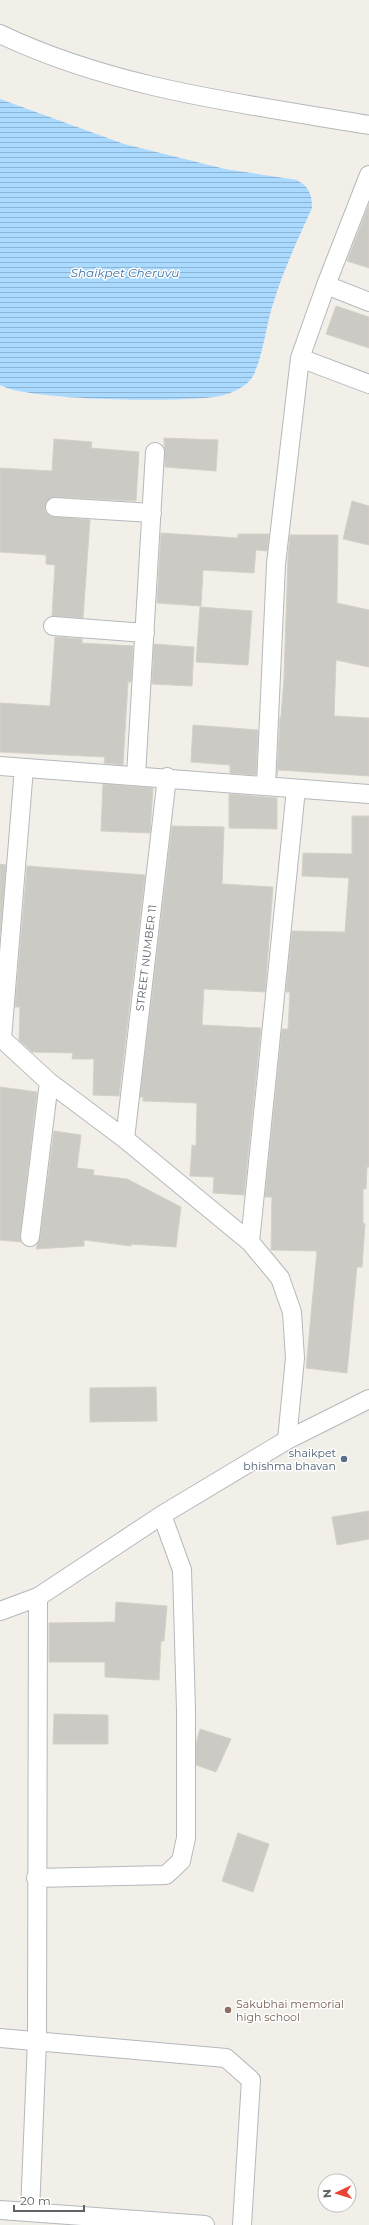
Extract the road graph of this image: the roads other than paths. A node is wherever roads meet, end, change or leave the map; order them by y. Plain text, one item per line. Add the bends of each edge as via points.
1 (0, 34) edge
2 (369, 125) edge
3 (369, 175) edge
4 (326, 285) junction
5 (369, 302) edge
6 (300, 358) junction
7 (369, 384) edge
8 (156, 452) dead end
9 (55, 507) dead end
10 (152, 514) junction
11 (53, 626) dead end
12 (145, 633) junction
13 (0, 766) edge
14 (24, 768) junction
15 (136, 775) junction
16 (167, 777) junction
17 (266, 785) junction
18 (296, 789) junction
19 (369, 794) edge
20 (1, 1038) edge
21 (49, 1082) junction
22 (125, 1139) junction
23 (30, 1237) dead end
24 (250, 1242) junction
25 (369, 1393) edge
26 (369, 1399) edge
27 (288, 1440) junction
28 (162, 1515) junction
29 (38, 1597) junction
30 (0, 1611) edge
31 (36, 1878) junction
32 (0, 2038) edge
33 (37, 2041) junction
34 (0, 2210) edge
35 (30, 2212) junction
36 (205, 2225) edge
37 (242, 2225) edge

1 - 2 street via 107,75 214,99
3 - 4 street
4 - 5 street
4 - 6 street
6 - 7 street
6 - 17 street via 276,564
8 - 10 street
9 - 10 street
10 - 12 street
11 - 12 street
12 - 15 street
13 - 14 street
14 - 15 street
14 - 20 street
15 - 16 street
16 - 17 street
16 - 22 street, STREET NUMBER 11
17 - 18 street
18 - 19 street
18 - 24 street
20 - 21 street
21 - 22 street
21 - 23 street
22 - 24 street
24 - 27 street via 280,1278 292,1312 295,1358
25 - 26 street
26 - 27 street
27 - 28 street
28 - 29 street
28 - 31 street via 182,1570 186,1838 181,1861 166,1875
29 - 30 street
29 - 31 street
31 - 33 street
32 - 33 street
33 - 35 street
33 - 37 street via 226,2058 251,2080
34 - 35 street
35 - 36 street

